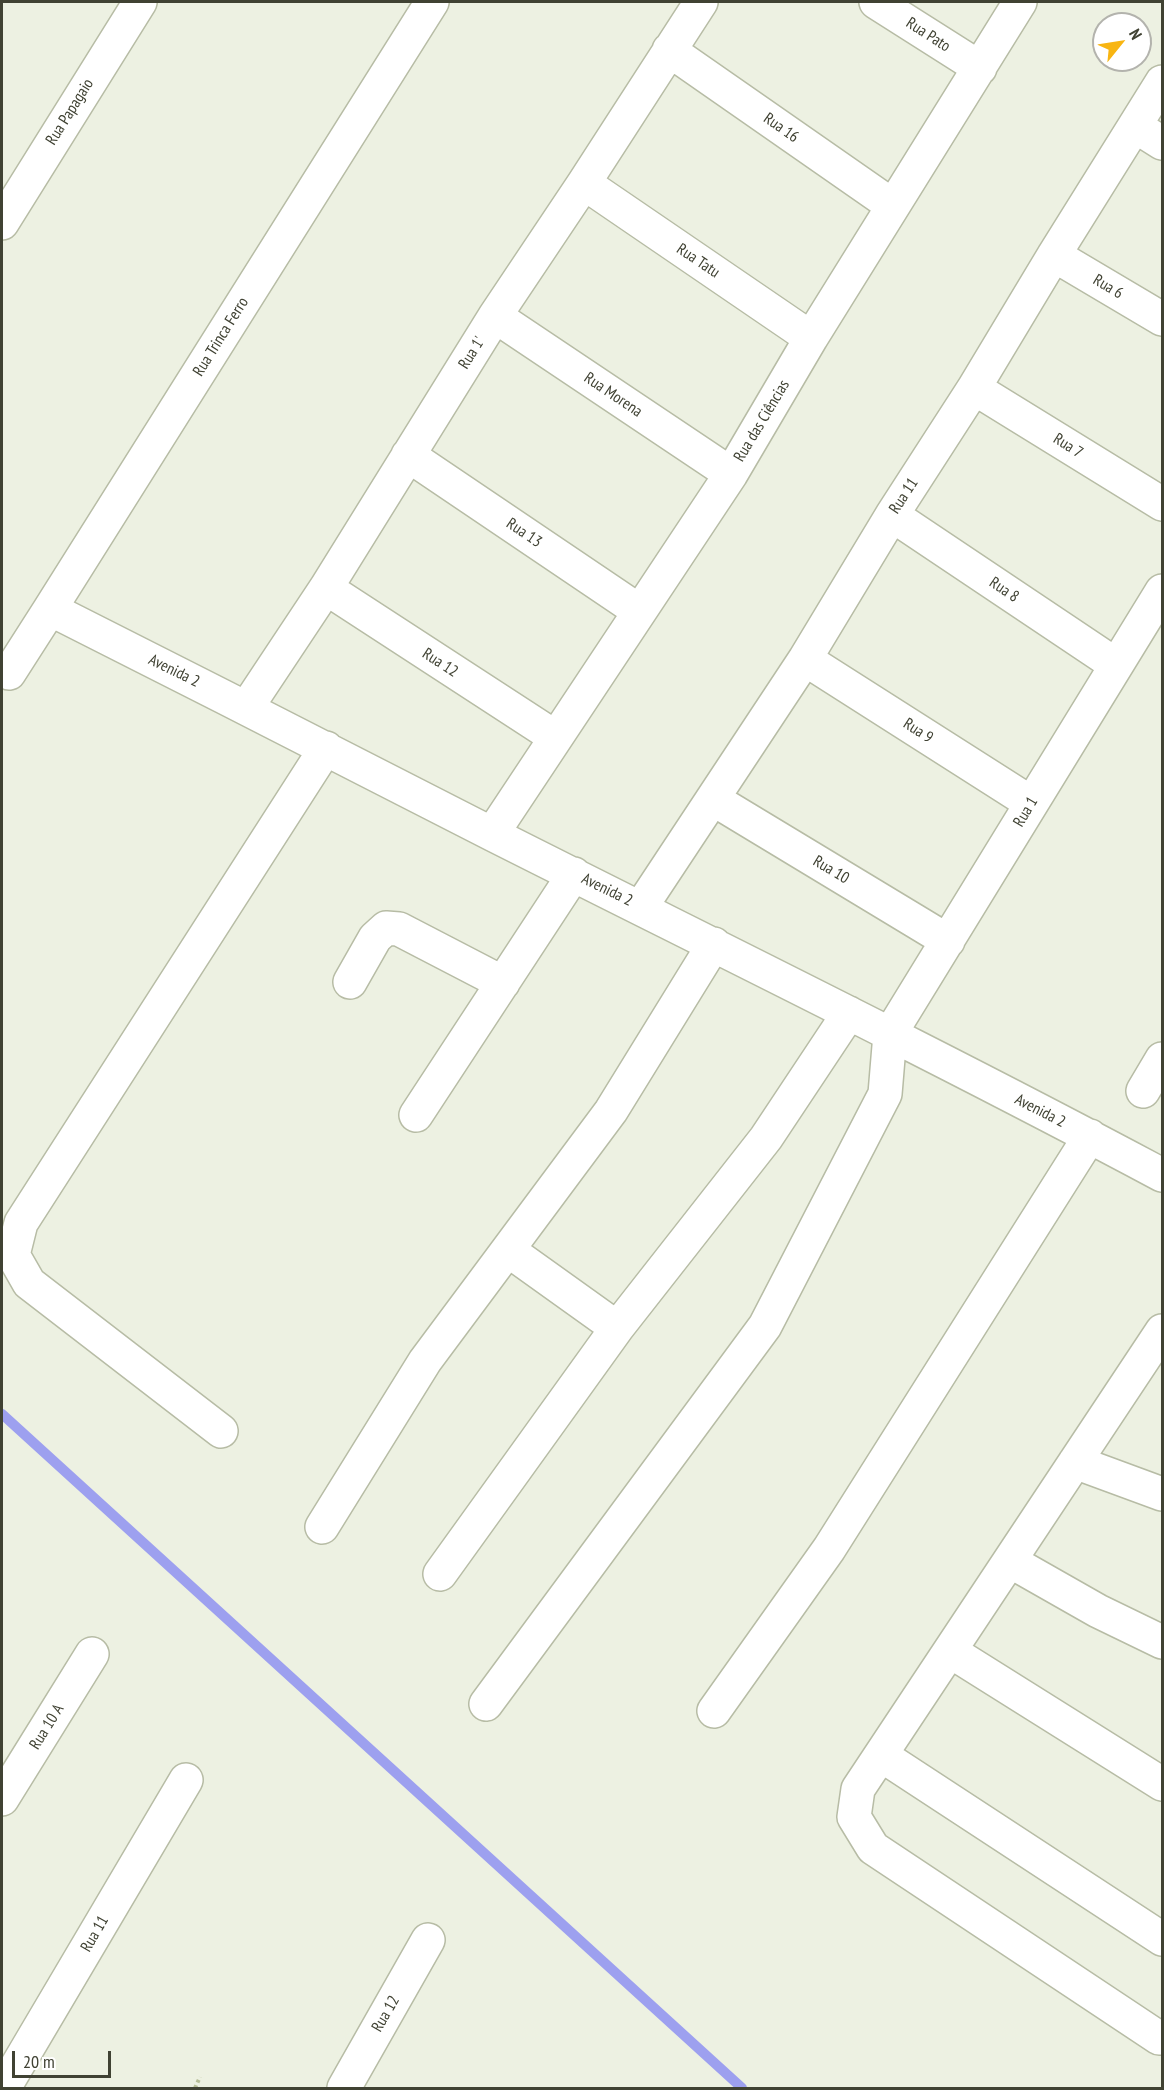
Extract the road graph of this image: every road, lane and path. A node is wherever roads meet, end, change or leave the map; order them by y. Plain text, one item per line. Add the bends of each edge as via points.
1 (140, 2) edge
2 (432, 2) edge
3 (701, 2) edge
4 (876, 2) edge
5 (1020, 2) edge
6 (669, 50) junction
7 (980, 68) junction
8 (1162, 82) edge
9 (1135, 126) junction
10 (1162, 143) edge
11 (584, 183) junction
12 (893, 206) junction
13 (2, 223) edge
14 (1054, 255) junction
15 (495, 316) junction
16 (1162, 320) edge
17 (811, 338) junction
18 (974, 388) junction
19 (408, 455) junction
20 (730, 474) junction
21 (1162, 504) edge
22 (892, 515) junction
23 (326, 588) junction
24 (1162, 591) edge
25 (50, 609) junction
26 (639, 611) junction
27 (805, 658) junction
28 (1116, 665) junction
29 (5, 671) edge
30 (246, 707) junction
31 (555, 737) junction
32 (326, 748) junction
33 (713, 799) junction
34 (1031, 803) junction
35 (492, 834) junction
36 (574, 874) junction
37 (641, 907) junction
38 (948, 941) junction
39 (714, 944) junction
40 (350, 982) dead end
41 (502, 982) junction
42 (849, 1013) junction
43 (890, 1034) junction
44 (1162, 1059) edge
45 (1143, 1091) dead end
46 (416, 1114) dead end
47 (1090, 1136) junction
48 (1162, 1175) edge
49 (508, 1250) junction
50 (617, 1328) junction
51 (1162, 1331) edge
52 (221, 1431) dead end
53 (1076, 1462) junction
54 (1162, 1494) edge
55 (322, 1527) dead end
56 (1010, 1561) junction
57 (440, 1574) dead end
58 (1162, 1642) edge
59 (950, 1651) junction
60 (92, 1654) dead end
61 (486, 1704) dead end
62 (714, 1711) dead end
63 (881, 1755) junction
64 (186, 1780) dead end
65 (1162, 1784) edge
66 (2, 1799) edge
67 (1162, 1939) edge
68 (428, 1940) dead end
69 (1162, 2038) edge
70 (200, 2077) dead end
71 (4, 2088) edge
72 (195, 2088) edge
73 (344, 2088) edge

1 - 13 street, Rua Papagaio
2 - 25 street, Rua Trinca Ferro
3 - 6 street, Rua 1'
4 - 7 street, Rua Pato
5 - 7 street, Rua das Ciências
6 - 11 street, Rua 1'
6 - 12 street, Rua 16
7 - 12 street, Rua das Ciências
8 - 9 street, Rua 11
9 - 10 street
9 - 14 street, Rua 11
11 - 15 street, Rua 1'
11 - 17 street, Rua Tatu
12 - 17 street, Rua das Ciências
14 - 16 street, Rua 6
14 - 18 street, Rua 11
15 - 19 street, Rua 1'
15 - 20 street, Rua Morena
17 - 20 street, Rua das Ciências
18 - 21 street, Rua 7
18 - 22 street, Rua 11
19 - 23 street, Rua 1'
19 - 26 street, Rua 13
20 - 26 street, Rua das Ciências
22 - 27 street, Rua 11
22 - 28 street, Rua 8
23 - 30 street, Rua 1'
23 - 31 street, Rua 12
24 - 28 street, Rua 1
25 - 29 street, Rua Trinca Ferro
25 - 30 street, Avenida 2
26 - 31 street, Rua das Ciências
27 - 33 street, Rua 11
27 - 34 street, Rua 9
28 - 34 street, Rua 1
30 - 32 street, Avenida 2
31 - 35 street, Rua das Ciências
32 - 35 street, Avenida 2
32 - 52 street via 21,1223 13,1255 29,1283
33 - 37 street, Rua 11
33 - 38 street, Rua 10
34 - 38 street, Rua 1
35 - 36 street, Avenida 2
36 - 37 street, Avenida 2
36 - 41 street
37 - 39 street, Avenida 2
38 - 43 street, Rua 1
39 - 42 street, Avenida 2
39 - 49 street via 611,1111
40 - 41 street via 375,938 386,928 399,929
41 - 46 street
42 - 43 street, Avenida 2
42 - 50 street via 766,1138
43 - 47 street, Avenida 2
43 - 61 street via 885,1094 765,1326
44 - 45 street
47 - 48 street, Avenida 2
47 - 62 street via 829,1549
49 - 50 street
49 - 55 street via 425,1361
50 - 57 street
51 - 53 street
53 - 54 street
53 - 56 street
56 - 58 street
56 - 59 street
59 - 63 street
59 - 65 street
60 - 66 street, Rua 10 A
63 - 67 street
63 - 69 street via 858,1789 854,1817 873,1848
64 - 71 street, Rua 11
68 - 73 street, Rua 12
70 - 72 path

